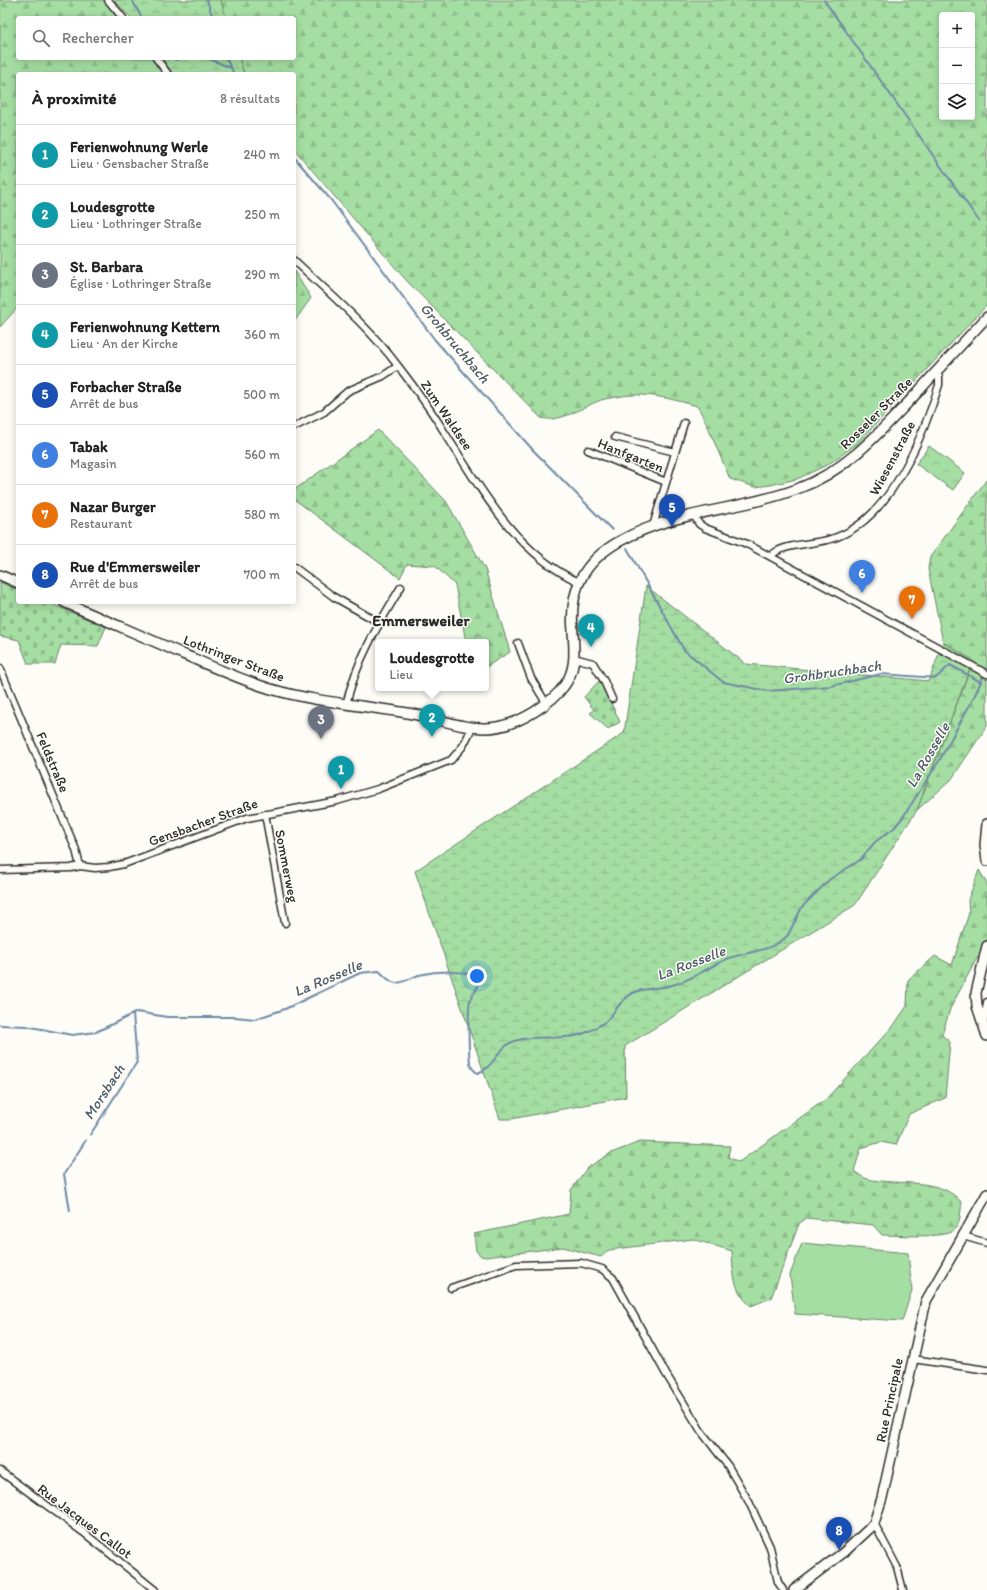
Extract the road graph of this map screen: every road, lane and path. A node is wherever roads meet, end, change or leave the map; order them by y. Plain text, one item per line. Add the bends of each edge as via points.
1 (108, 0) edge
2 (121, 16) edge
3 (158, 60) edge
4 (166, 72) edge
5 (296, 262) edge
6 (987, 317) edge
7 (398, 366) junction
8 (936, 372) junction
9 (684, 423) dead end
10 (296, 426) edge
11 (615, 437) dead end
12 (588, 450) dead end
13 (675, 452) junction
14 (666, 482) junction
15 (693, 514) junction
16 (653, 526) junction
17 (771, 556) junction
18 (296, 567) edge
19 (0, 575) edge
20 (16, 582) edge
21 (579, 582) junction
22 (401, 587) dead end
23 (69, 604) edge
24 (380, 623) junction
25 (518, 643) dead end
26 (574, 658) junction
27 (0, 668) edge
28 (987, 674) edge
29 (612, 699) dead end
30 (546, 703) junction
31 (346, 705) junction
32 (472, 728) junction
33 (265, 814) junction
34 (987, 824) edge
35 (987, 861) edge
36 (80, 866) junction
37 (0, 870) edge
38 (285, 923) dead end
39 (987, 946) edge
40 (987, 1002) edge
41 (984, 1026) junction
42 (987, 1036) edge
43 (987, 1194) edge
44 (963, 1236) junction
45 (987, 1242) edge
46 (451, 1288) dead end
47 (913, 1359) junction
48 (987, 1370) edge
49 (0, 1471) edge
50 (874, 1523) junction
51 (155, 1590) edge
52 (783, 1590) edge
53 (794, 1590) edge
54 (903, 1590) edge

1 - 2 street
3 - 4 street
5 - 7 street, Zum Waldsee via 378,340
6 - 8 main road, Rosseler Straße
7 - 10 street via 383,376 348,391 324,412
7 - 21 street, Zum Waldsee via 499,514 529,548
8 - 15 main road, Rosseler Straße via 864,448 825,476 786,493
8 - 17 street, Wiesenstraße via 940,385 921,432 892,490 874,512 842,535 811,545 778,550
9 - 13 street, Hanfgarten
11 - 13 street, Hanfgarten
12 - 14 street, Hanfgarten
13 - 14 street, Hanfgarten
14 - 16 street, Hanfgarten
15 - 16 main road
15 - 17 street via 705,528 734,538
16 - 21 main road via 621,540 599,555
17 - 28 street
18 - 24 street via 334,597
19 - 20 main road
21 - 26 main road via 572,610
22 - 24 street
23 - 31 main road, Lothringer Straße via 256,684 305,698
24 - 31 street via 364,651
25 - 30 street via 531,678
26 - 29 street via 593,663
26 - 30 main road via 572,672 564,686
27 - 36 street, Feldstraße via 76,850
30 - 32 main road via 522,719 503,727
31 - 32 main road, Lothringer Straße via 414,714
32 - 33 street, Gensbacher Straße via 463,746 451,760 443,764 357,796
33 - 36 street, Gensbacher Straße via 247,818 124,864 94,868
33 - 38 street, Sommerweg
34 - 35 main road
36 - 37 street, Gensbacher Straße
39 - 41 main road via 976,993 977,1006
40 - 41 street
41 - 42 main road
43 - 44 main road, Rue Principale
44 - 45 street
44 - 47 main road, Rue Principale via 931,1288
46 - 52 street via 516,1265 581,1263 606,1272 612,1278 666,1374 750,1502 770,1547 778,1582
47 - 48 street
47 - 50 main road, Rue Principale
49 - 51 street, Rue Jacques Callot via 83,1532
50 - 53 main road, Rue Principale via 844,1552
50 - 54 street via 897,1567

